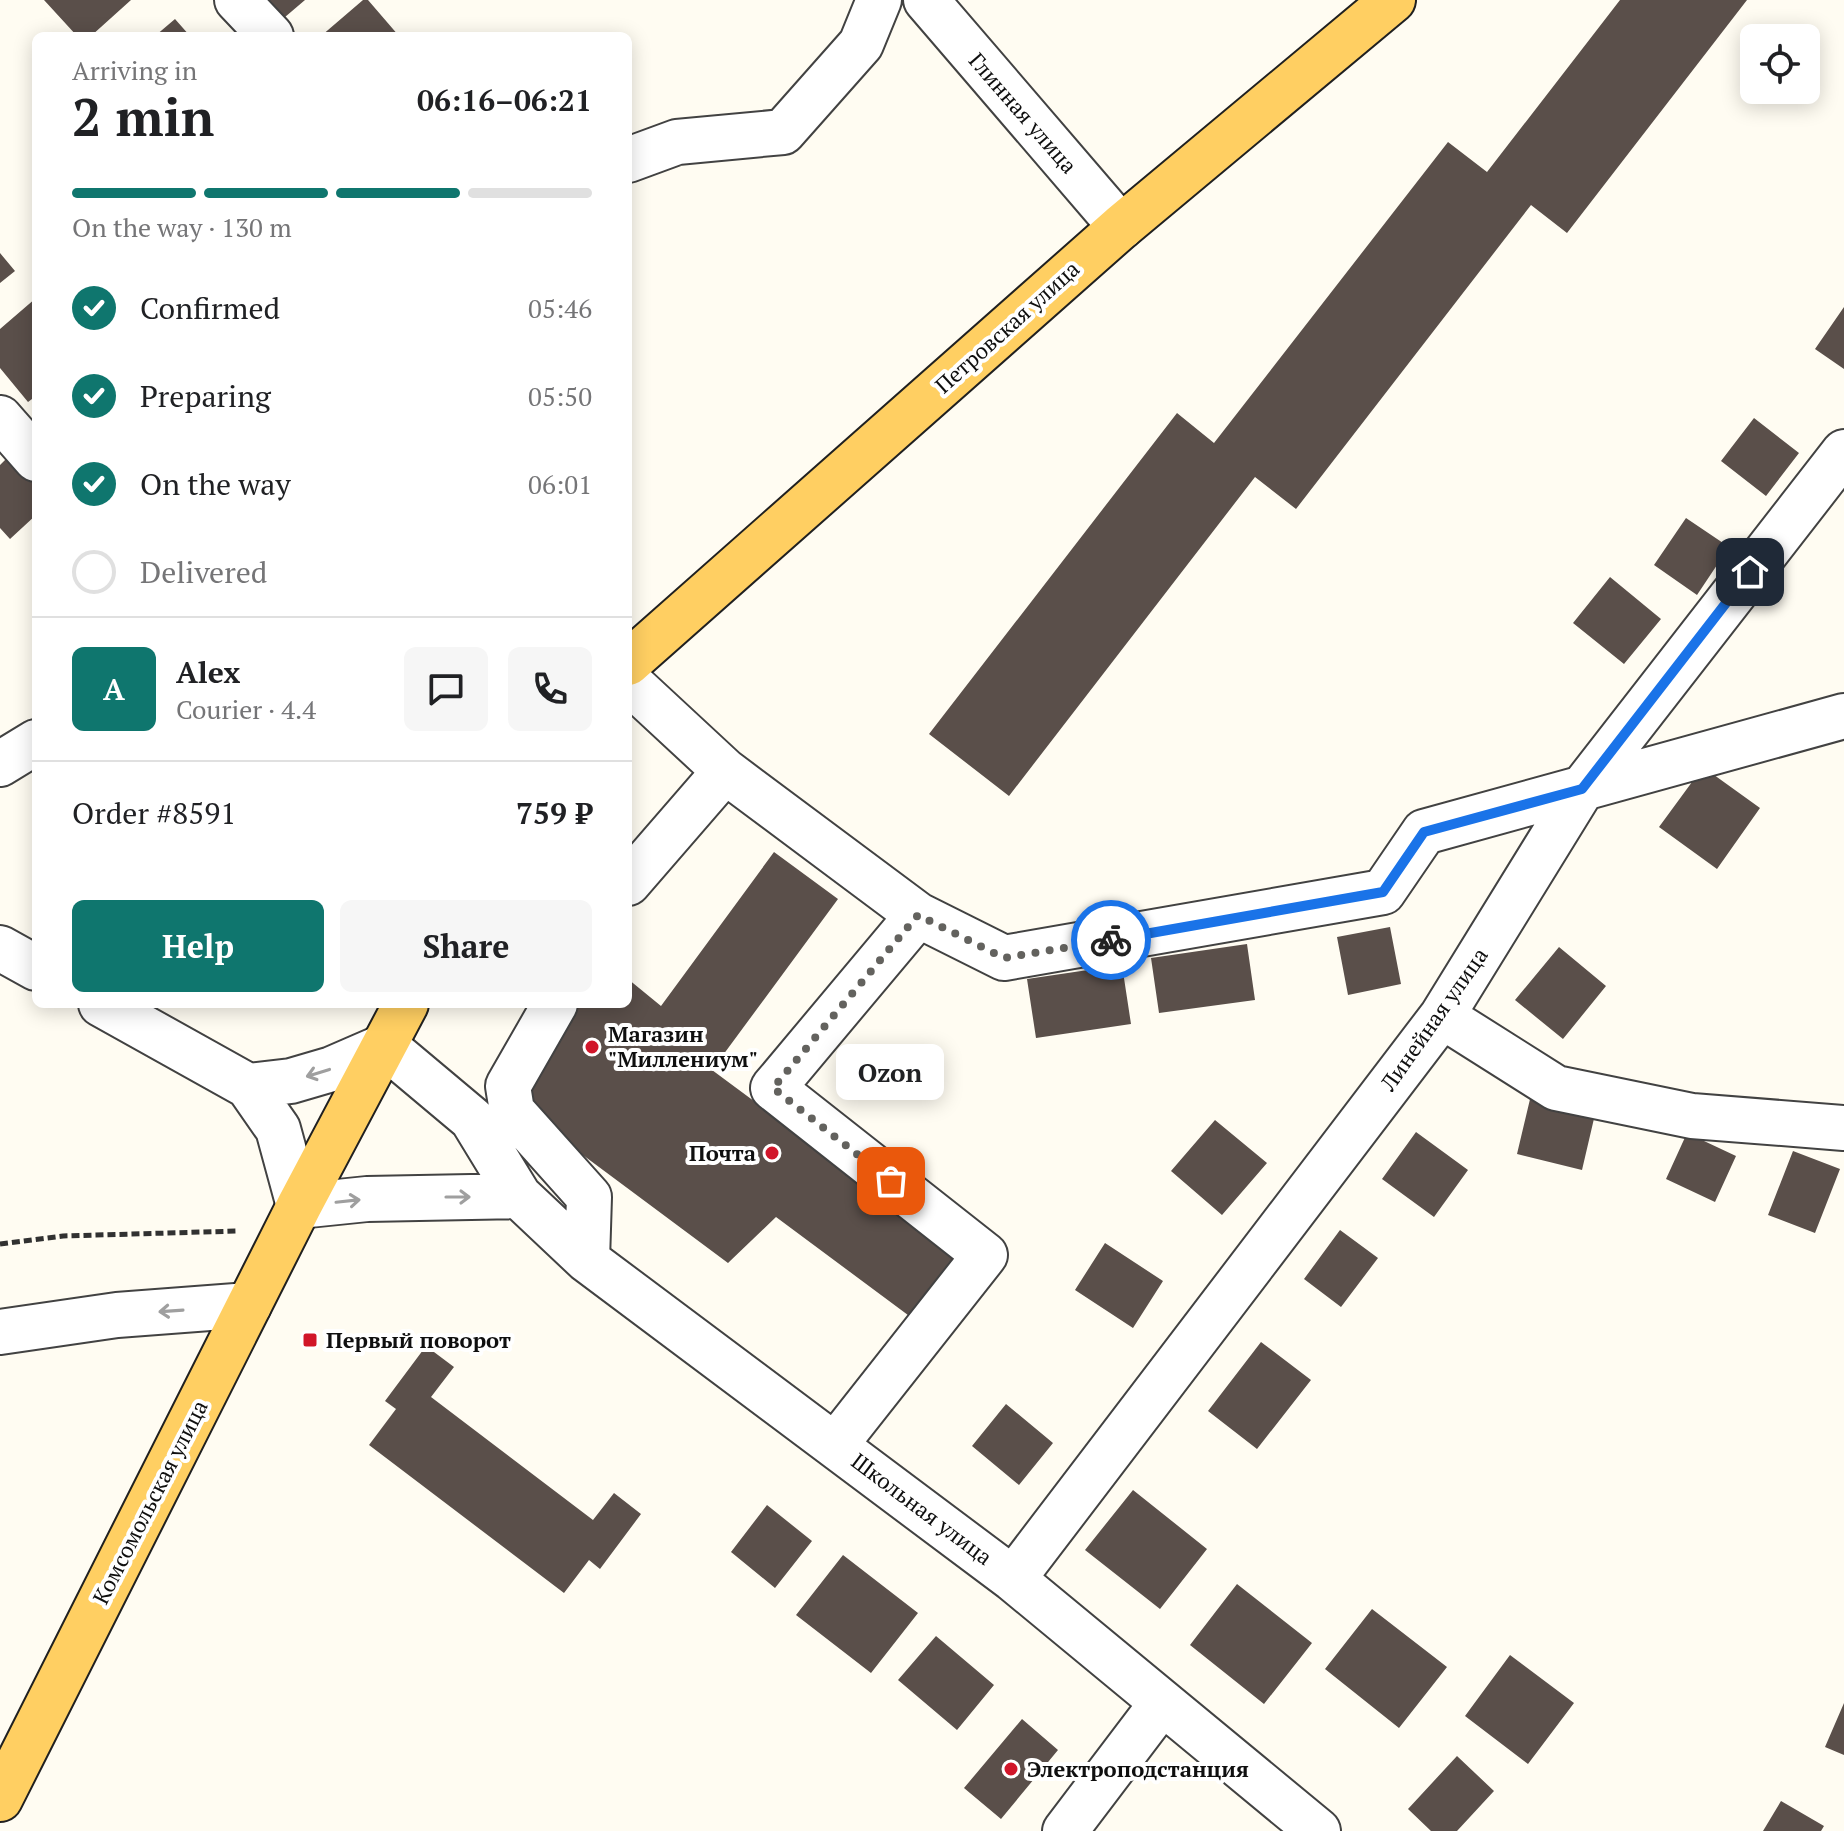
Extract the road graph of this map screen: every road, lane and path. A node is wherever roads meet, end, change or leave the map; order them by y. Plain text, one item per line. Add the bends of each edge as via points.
1 (237, 0) edge
2 (879, 0) edge
3 (926, 0) edge
4 (1393, 0) edge
5 (267, 32) edge
6 (632, 159) edge
7 (1121, 227) junction
8 (0, 418) edge
9 (1844, 452) edge
10 (32, 454) edge
11 (632, 659) edge
12 (632, 685) edge
13 (1844, 716) edge
14 (32, 744) edge
15 (0, 764) edge
16 (725, 771) junction
17 (1582, 789) junction
18 (632, 878) edge
19 (918, 915) junction
20 (0, 948) edge
21 (32, 966) edge
22 (108, 1008) edge
23 (404, 1008) edge
24 (553, 1008) edge
25 (1442, 1016) junction
26 (385, 1046) junction
27 (248, 1086) junction
28 (508, 1086) junction
29 (472, 1119) junction
30 (1844, 1128) edge
31 (519, 1196) junction
32 (293, 1217) junction
33 (0, 1244) edge
34 (587, 1260) junction
35 (249, 1305) junction
36 (0, 1332) edge
37 (836, 1444) junction
38 (1013, 1579) junction
39 (1162, 1703) junction
40 (0, 1799) edge
41 (1065, 1831) edge
42 (1318, 1831) edge

1 - 5 street
2 - 6 street via 861,44 783,132 677,142
3 - 7 street, Глинная улица
4 - 7 main road, Петровская улица
7 - 11 main road, Петровская улица
8 - 10 street
9 - 17 street, Линейная улица
12 - 16 street
13 - 17 street
14 - 15 street
16 - 18 street
16 - 19 street
17 - 19 street via 1424,832 1383,892 1004,958
17 - 25 street, Линейная улица
19 - 37 street via 773,1088 985,1255
20 - 21 street
22 - 27 street
23 - 26 main road
24 - 28 street
25 - 30 street via 1556,1088 1692,1116
25 - 38 street, Линейная улица
26 -> 27 street via 291,1081
26 - 29 street, Школьная улица
26 - 32 main road
27 - 32 street via 278,1129
28 - 29 street via 482,1099
28 - 34 street via 512,1111 589,1197
29 - 31 street, Школьная улица
32 -> 31 street via 367,1199
31 - 34 street, Школьная улица
32 - 33 path
32 - 35 main road, Комсомольская улица
34 - 37 street, Школьная улица
35 -> 36 street via 117,1315
35 - 40 main road, Комсомольская улица
37 - 38 street, Школьная улица
38 - 39 street, Школьная улица
39 - 41 street
39 - 42 street, Школьная улица

